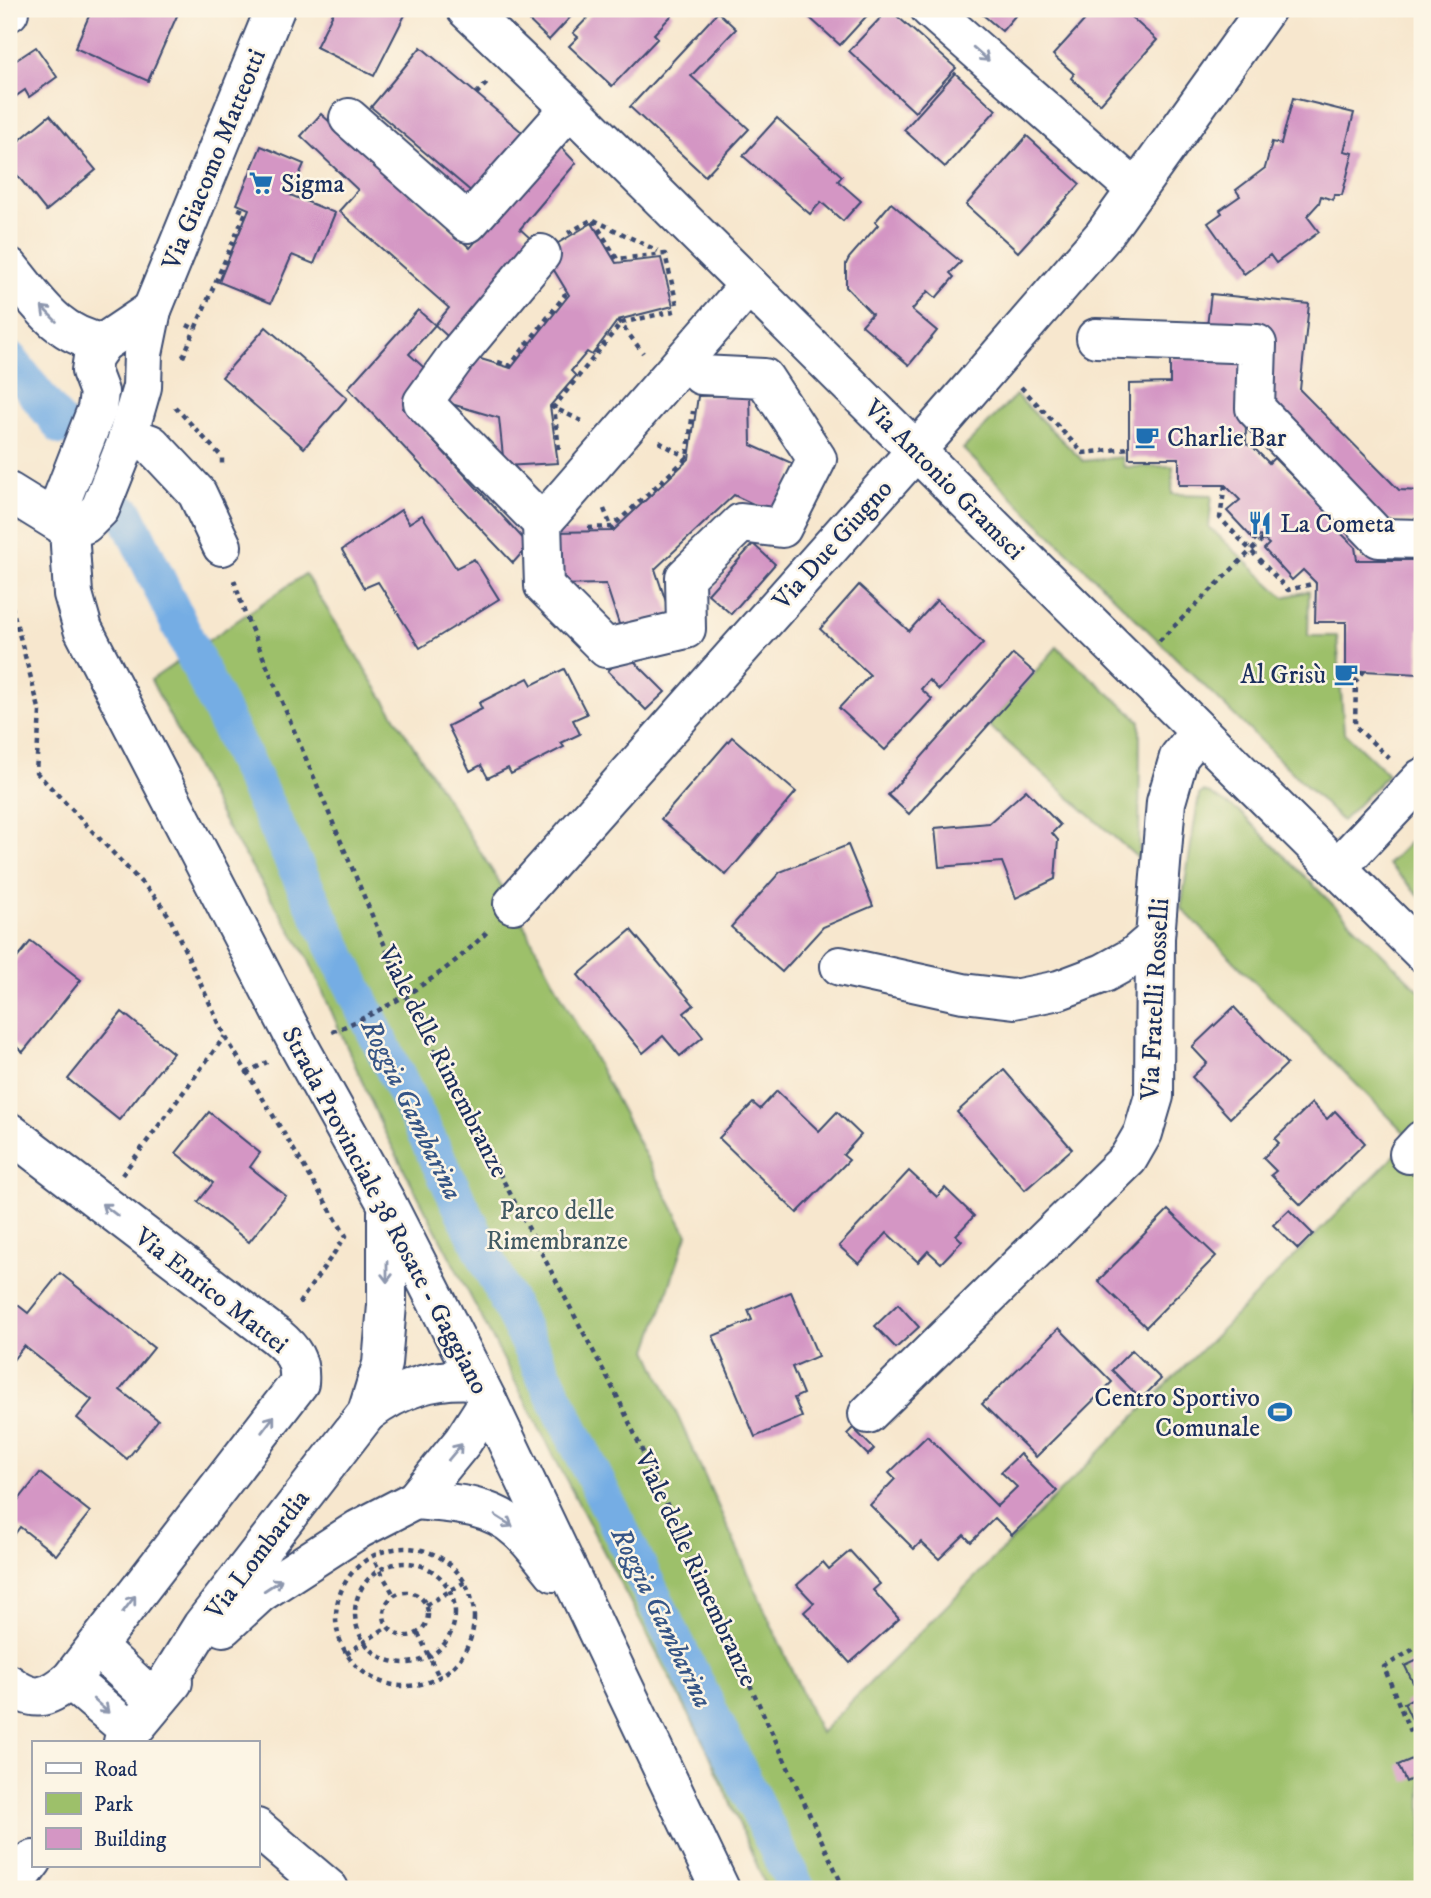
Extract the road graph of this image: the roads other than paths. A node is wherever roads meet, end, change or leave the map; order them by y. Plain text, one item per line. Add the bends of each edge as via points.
1 (275, 9) edge
2 (466, 9) edge
3 (930, 9) edge
4 (1266, 9) edge
5 (570, 108) junction
6 (349, 118) dead end
7 (1136, 190) junction
8 (541, 254) road end
9 (9, 267) edge
10 (749, 285) junction
11 (1096, 338) dead end
12 (120, 344) junction
13 (698, 389) road end
14 (129, 436) junction
15 (916, 451) junction
16 (9, 492) edge
17 (559, 526) junction
18 (69, 529) junction
19 (1422, 540) edge
20 (222, 546) road end
21 (1199, 732) junction
22 (1419, 781) edge
23 (1337, 868) junction
24 (513, 904) road end
25 (1156, 939) junction
26 (1422, 952) edge
27 (840, 966) dead end
28 (9, 1132) edge
29 (387, 1204) junction
30 (481, 1391) junction
31 (367, 1413) junction
32 (868, 1414) dead end
33 (415, 1500) junction
34 (588, 1612) junction
35 (97, 1647) junction
36 (70, 1680) junction
37 (9, 1684) edge
38 (141, 1729) edge
39 (259, 1830) edge
40 (32, 1861) edge
41 (11, 1889) edge
42 (329, 1889) edge
43 (720, 1889) edge

1 - 12 street, Via Giacomo Matteotti via 152,310
2 - 5 street, Via Antonio Gramsci
3 -> 7 street
4 - 7 street, Via Due Giugno
5 - 6 street via 468,223
5 - 10 street, Via Antonio Gramsci
7 - 15 street, Via Due Giugno via 1102,236
8 - 17 street via 423,402
12 -> 9 street via 83,340 69,333
10 - 15 street, Via Antonio Gramsci
10 - 17 street
11 - 19 street via 1257,344 1255,408 1379,538
12 - 14 street via 142,387
12 - 18 street, Strada Provinciale 38 Rosate - Gaggiano via 93,358 97,408 62,499
13 - 17 street via 764,378 817,459 782,528 741,523 685,577 686,629 606,648 544,586
14 - 18 street via 100,509 85,524
14 - 20 street via 151,444 197,494
15 - 21 street, Via Antonio Gramsci
15 - 24 street, Via Due Giugno
16 - 18 street
18 - 29 street, Strada Provinciale 38 Rosate - Gaggiano via 74,594 83,629 299,1046
21 - 23 street, Via Antonio Gramsci
21 - 25 street, Via Fratelli Rosselli via 1179,757 1166,802
22 - 23 street
23 - 26 street, Via Antonio Gramsci
25 - 27 street via 1104,973 1059,990 1014,999 963,993
25 - 32 street, Via Fratelli Rosselli via 1154,1096 1143,1133 1128,1159
35 -> 28 street, Via Enrico Mattei via 299,1383 300,1369 296,1355 276,1336
29 - 30 street, Strada Provinciale 38 Rosate - Gaggiano
29 -> 31 street, Via Lombardia via 382,1364
30 - 31 street, Via Lombardia via 457,1378 420,1384
33 -> 30 street, Via Lombardia via 463,1441
30 - 34 street, Strada Provinciale 38 Rosate - Gaggiano
31 - 38 street, Via Lombardia via 202,1626
33 -> 34 street via 466,1505 498,1516 519,1531
38 -> 33 street, Via Lombardia via 214,1637 260,1593
34 - 43 street, Strada Provinciale 38 Rosate - Gaggiano
35 - 36 street, Via Enrico Mattei
35 - 38 street
36 - 37 street, Via Enrico Mattei via 38,1698
36 -> 38 street
39 - 42 street
40 - 41 street

